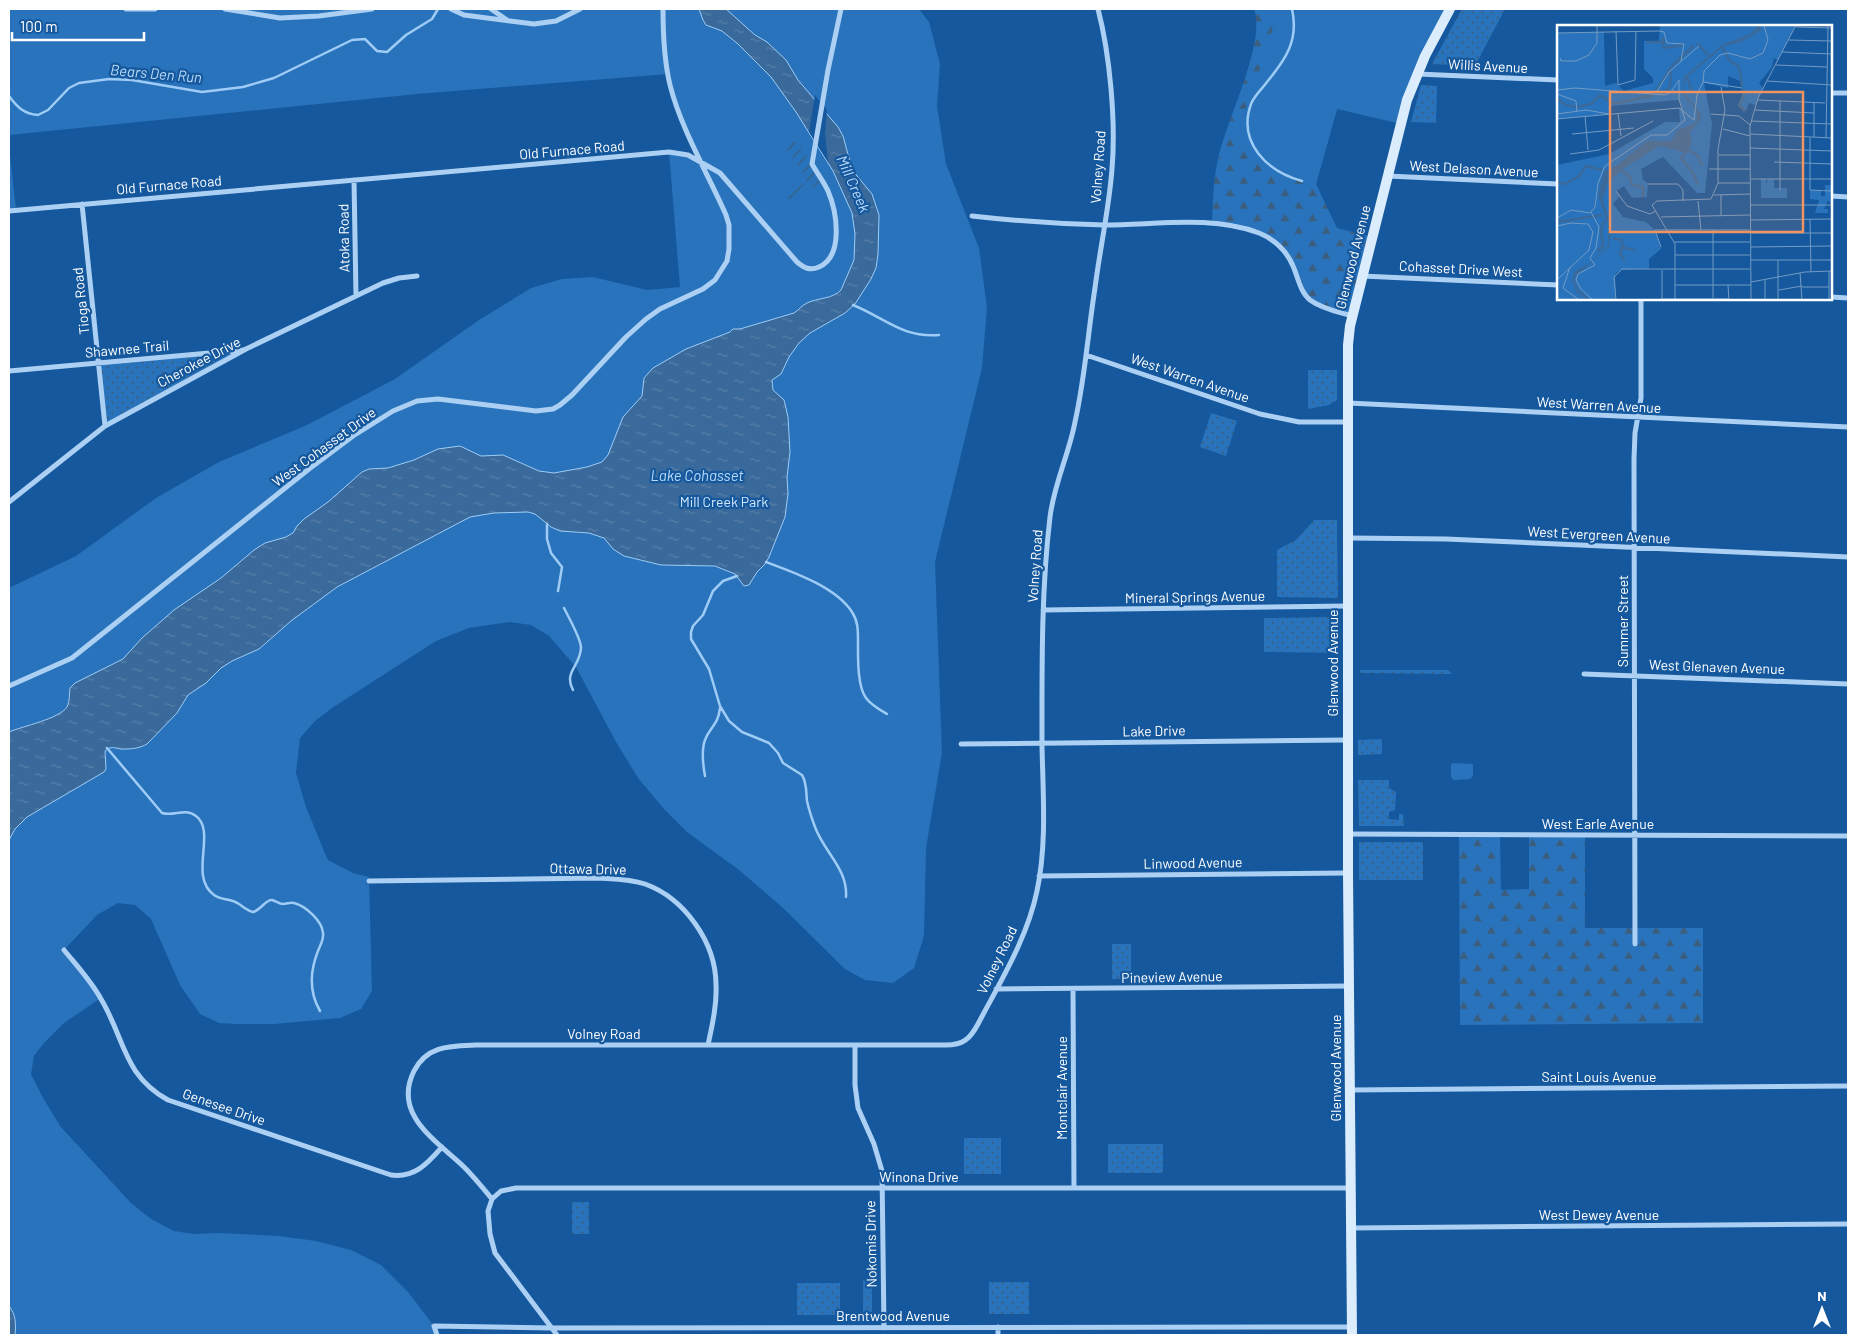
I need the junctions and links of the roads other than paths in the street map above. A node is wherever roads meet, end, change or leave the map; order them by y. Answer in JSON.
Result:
{"nodes":[{"id":1,"x":126,"y":9,"type":"edge"},
{"id":2,"x":155,"y":9,"type":"edge"},
{"id":3,"x":224,"y":9,"type":"edge"},
{"id":4,"x":372,"y":9,"type":"edge"},
{"id":5,"x":451,"y":9,"type":"edge"},
{"id":6,"x":491,"y":9,"type":"edge"},
{"id":7,"x":580,"y":9,"type":"edge"},
{"id":8,"x":662,"y":9,"type":"edge"},
{"id":9,"x":841,"y":9,"type":"edge"},
{"id":10,"x":1098,"y":9,"type":"edge"},
{"id":11,"x":1450,"y":9,"type":"edge"},
{"id":12,"x":507,"y":20,"type":"junction"},
{"id":13,"x":1418,"y":74,"type":"junction"},
{"id":14,"x":1557,"y":80,"type":"edge"},
{"id":15,"x":1832,"y":93,"type":"edge"},
{"id":16,"x":1848,"y":94,"type":"edge"},
{"id":17,"x":701,"y":162,"type":"junction"},
{"id":18,"x":1388,"y":176,"type":"junction"},
{"id":19,"x":354,"y":180,"type":"junction"},
{"id":20,"x":1557,"y":184,"type":"edge"},
{"id":21,"x":1832,"y":196,"type":"edge"},
{"id":22,"x":1848,"y":197,"type":"edge"},
{"id":23,"x":82,"y":204,"type":"junction"},
{"id":24,"x":9,"y":211,"type":"edge"},
{"id":25,"x":972,"y":216,"type":"dead end"},
{"id":26,"x":1105,"y":225,"type":"junction"},
{"id":27,"x":418,"y":276,"type":"dead end"},
{"id":28,"x":1362,"y":276,"type":"junction"},
{"id":29,"x":1557,"y":285,"type":"edge"},
{"id":30,"x":356,"y":296,"type":"junction"},
{"id":31,"x":1832,"y":297,"type":"edge"},
{"id":32,"x":1848,"y":298,"type":"edge"},
{"id":33,"x":1641,"y":300,"type":"edge"},
{"id":34,"x":1352,"y":316,"type":"junction"},
{"id":35,"x":246,"y":349,"type":"junction"},
{"id":36,"x":1086,"y":355,"type":"junction"},
{"id":37,"x":99,"y":362,"type":"junction"},
{"id":38,"x":9,"y":371,"type":"edge"},
{"id":39,"x":1348,"y":403,"type":"junction"},
{"id":40,"x":1637,"y":418,"type":"junction"},
{"id":41,"x":1348,"y":422,"type":"junction"},
{"id":42,"x":105,"y":426,"type":"junction"},
{"id":43,"x":1848,"y":428,"type":"edge"},
{"id":44,"x":9,"y":502,"type":"edge"},
{"id":45,"x":1348,"y":538,"type":"junction"},
{"id":46,"x":1634,"y":548,"type":"junction"},
{"id":47,"x":1848,"y":557,"type":"edge"},
{"id":48,"x":1347,"y":606,"type":"junction"},
{"id":49,"x":1043,"y":610,"type":"junction"},
{"id":50,"x":1584,"y":674,"type":"dead end"},
{"id":51,"x":1635,"y":675,"type":"junction"},
{"id":52,"x":1848,"y":684,"type":"edge"},
{"id":53,"x":9,"y":686,"type":"edge"},
{"id":54,"x":1347,"y":740,"type":"junction"},
{"id":55,"x":1042,"y":743,"type":"junction"},
{"id":56,"x":960,"y":744,"type":"dead end"},
{"id":57,"x":1348,"y":834,"type":"junction"},
{"id":58,"x":1635,"y":835,"type":"junction"},
{"id":59,"x":1848,"y":836,"type":"edge"},
{"id":60,"x":1348,"y":873,"type":"junction"},
{"id":61,"x":1039,"y":876,"type":"junction"},
{"id":62,"x":369,"y":881,"type":"dead end"},
{"id":63,"x":1635,"y":944,"type":"dead end"},
{"id":64,"x":64,"y":950,"type":"dead end"},
{"id":65,"x":1349,"y":986,"type":"junction"},
{"id":66,"x":996,"y":989,"type":"junction"},
{"id":67,"x":1073,"y":989,"type":"junction"},
{"id":68,"x":708,"y":1045,"type":"junction"},
{"id":69,"x":855,"y":1046,"type":"junction"},
{"id":70,"x":1848,"y":1086,"type":"edge"},
{"id":71,"x":1350,"y":1090,"type":"junction"},
{"id":72,"x":442,"y":1147,"type":"junction"},
{"id":73,"x":882,"y":1188,"type":"junction"},
{"id":74,"x":1074,"y":1188,"type":"junction"},
{"id":75,"x":1350,"y":1188,"type":"junction"},
{"id":76,"x":492,"y":1199,"type":"junction"},
{"id":77,"x":1848,"y":1224,"type":"edge"},
{"id":78,"x":1351,"y":1228,"type":"junction"},
{"id":79,"x":998,"y":1327,"type":"junction"},
{"id":80,"x":551,"y":1328,"type":"junction"},
{"id":81,"x":884,"y":1328,"type":"junction"},
{"id":82,"x":1352,"y":1331,"type":"edge"},
{"id":83,"x":437,"y":1335,"type":"edge"},
{"id":84,"x":557,"y":1335,"type":"edge"},
{"id":85,"x":998,"y":1335,"type":"edge"}],
"edges":[{"from":1,"to":2,"type":"street"},
{"from":3,"to":4,"type":"street"},
{"from":5,"to":12,"type":"street"},
{"from":6,"to":12,"type":"street"},
{"from":7,"to":12,"type":"street"},
{"from":8,"to":17,"type":"street","name":"West Cohasset Drive"},
{"from":9,"to":17,"type":"street","name":"Old Furnace Road"},
{"from":10,"to":26,"type":"street","name":"Volney Road"},
{"from":11,"to":13,"type":"main road","name":"Glenwood Avenue"},
{"from":13,"to":14,"type":"street","name":"Willis Avenue"},
{"from":13,"to":18,"type":"main road","name":"Glenwood Avenue"},
{"from":15,"to":16,"type":"street"},
{"from":17,"to":19,"type":"street","name":"Old Furnace Road"},
{"from":17,"to":53,"type":"street","name":"West Cohasset Drive"},
{"from":18,"to":20,"type":"street","name":"West Delason Avenue"},
{"from":18,"to":28,"type":"main road","name":"Glenwood Avenue"},
{"from":19,"to":23,"type":"street","name":"Old Furnace Road"},
{"from":19,"to":30,"type":"street","name":"Atoka Road"},
{"from":21,"to":22,"type":"street"},
{"from":23,"to":24,"type":"street","name":"Old Furnace Road"},
{"from":23,"to":37,"type":"street","name":"Tioga Road"},
{"from":25,"to":26,"type":"street"},
{"from":26,"to":34,"type":"street"},
{"from":26,"to":36,"type":"street","name":"Volney Road"},
{"from":27,"to":30,"type":"street","name":"Cherokee Drive"},
{"from":28,"to":29,"type":"street","name":"Cohasset Drive West"},
{"from":28,"to":34,"type":"main road","name":"Glenwood Avenue"},
{"from":30,"to":35,"type":"street","name":"Cherokee Drive"},
{"from":31,"to":32,"type":"street"},
{"from":33,"to":40,"type":"street","name":"Summer Street"},
{"from":34,"to":39,"type":"main road","name":"Glenwood Avenue"},
{"from":35,"to":37,"type":"street","name":"Shawnee Trail"},
{"from":35,"to":42,"type":"street","name":"Cherokee Drive"},
{"from":36,"to":41,"type":"street","name":"West Warren Avenue"},
{"from":36,"to":49,"type":"street","name":"Volney Road"},
{"from":37,"to":38,"type":"street","name":"Shawnee Trail"},
{"from":37,"to":42,"type":"street","name":"Tioga Road"},
{"from":39,"to":40,"type":"street","name":"West Warren Avenue"},
{"from":39,"to":41,"type":"main road","name":"Glenwood Avenue"},
{"from":40,"to":43,"type":"street","name":"West Warren Avenue"},
{"from":40,"to":46,"type":"street","name":"Summer Street"},
{"from":41,"to":45,"type":"main road","name":"Glenwood Avenue"},
{"from":42,"to":44,"type":"street","name":"Cherokee Drive"},
{"from":45,"to":46,"type":"street","name":"West Evergreen Avenue"},
{"from":45,"to":48,"type":"main road","name":"Glenwood Avenue"},
{"from":46,"to":47,"type":"street","name":"West Evergreen Avenue"},
{"from":46,"to":51,"type":"street","name":"Summer Street"},
{"from":48,"to":49,"type":"street","name":"Mineral Springs Avenue"},
{"from":48,"to":54,"type":"main road","name":"Glenwood Avenue"},
{"from":49,"to":55,"type":"street","name":"Volney Road"},
{"from":50,"to":51,"type":"street","name":"West Glenaven Avenue"},
{"from":51,"to":52,"type":"street","name":"West Glenaven Avenue"},
{"from":51,"to":58,"type":"street","name":"Summer Street"},
{"from":54,"to":55,"type":"street","name":"Lake Drive"},
{"from":54,"to":57,"type":"main road","name":"Glenwood Avenue"},
{"from":55,"to":56,"type":"street","name":"Lake Drive"},
{"from":55,"to":61,"type":"street","name":"Volney Road"},
{"from":57,"to":58,"type":"street","name":"West Earle Avenue"},
{"from":57,"to":60,"type":"main road","name":"Glenwood Avenue"},
{"from":58,"to":59,"type":"street","name":"West Earle Avenue"},
{"from":58,"to":63,"type":"street","name":"Summer Street"},
{"from":60,"to":61,"type":"street","name":"Linwood Avenue"},
{"from":60,"to":65,"type":"main road","name":"Glenwood Avenue"},
{"from":61,"to":66,"type":"street","name":"Volney Road"},
{"from":62,"to":68,"type":"street","name":"Ottawa Drive"},
{"from":64,"to":72,"type":"street","name":"Genesee Drive"},
{"from":65,"to":67,"type":"street","name":"Pineview Avenue"},
{"from":65,"to":71,"type":"main road","name":"Glenwood Avenue"},
{"from":66,"to":67,"type":"street","name":"Pineview Avenue"},
{"from":66,"to":69,"type":"street","name":"Volney Road"},
{"from":67,"to":74,"type":"street","name":"Montclair Avenue"},
{"from":68,"to":69,"type":"street","name":"Volney Road"},
{"from":68,"to":72,"type":"street","name":"Volney Road"},
{"from":69,"to":73,"type":"street","name":"Nokomis Drive"},
{"from":70,"to":71,"type":"street","name":"Saint Louis Avenue"},
{"from":71,"to":75,"type":"main road","name":"Glenwood Avenue"},
{"from":72,"to":76,"type":"street","name":"Volney Road"},
{"from":73,"to":74,"type":"street","name":"Winona Drive"},
{"from":73,"to":76,"type":"street","name":"Winona Drive"},
{"from":73,"to":81,"type":"street","name":"Nokomis Drive"},
{"from":74,"to":75,"type":"street","name":"Winona Drive"},
{"from":75,"to":78,"type":"main road","name":"Glenwood Avenue"},
{"from":76,"to":80,"type":"street"},
{"from":77,"to":78,"type":"street","name":"West Dewey Avenue"},
{"from":78,"to":82,"type":"main road","name":"Glenwood Avenue"},
{"from":79,"to":81,"type":"street","name":"Brentwood Avenue"},
{"from":79,"to":82,"type":"street","name":"Brentwood Avenue"},
{"from":79,"to":85,"type":"street"},
{"from":80,"to":81,"type":"street","name":"Brentwood Avenue"},
{"from":80,"to":83,"type":"street","name":"Brentwood Avenue"},
{"from":80,"to":84,"type":"street"}]}
